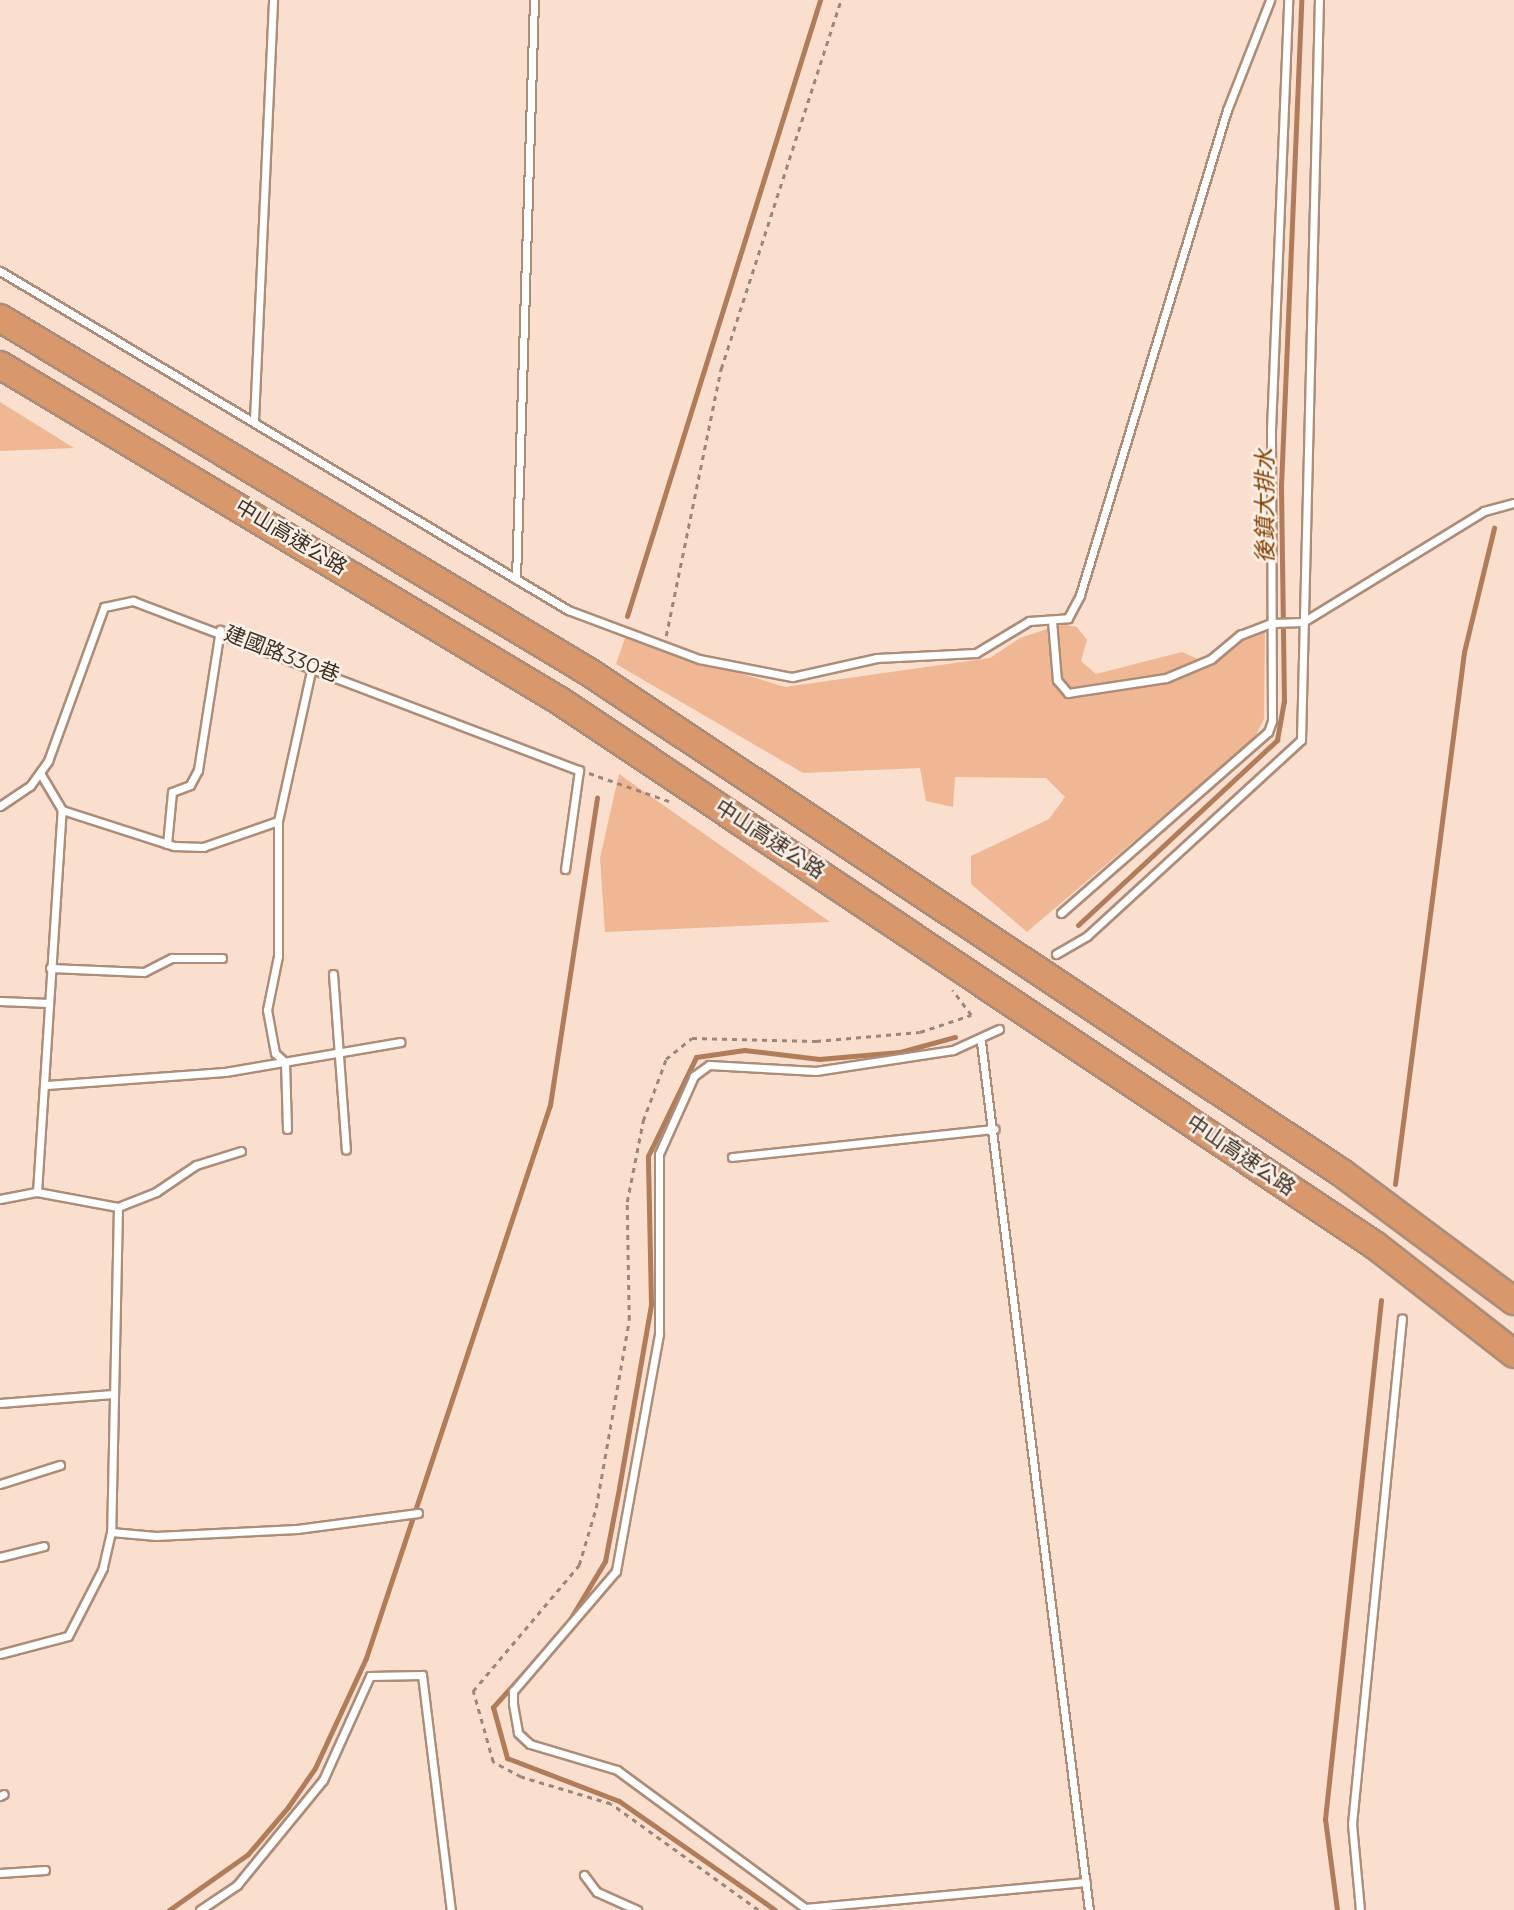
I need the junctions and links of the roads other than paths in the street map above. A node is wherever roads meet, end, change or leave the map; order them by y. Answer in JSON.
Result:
{"nodes":[{"id":1,"x":273,"y":0,"type":"edge"},
{"id":2,"x":534,"y":0,"type":"edge"},
{"id":3,"x":1270,"y":0,"type":"edge"},
{"id":4,"x":1288,"y":0,"type":"edge"},
{"id":5,"x":1319,"y":0,"type":"edge"},
{"id":6,"x":0,"y":271,"type":"edge"},
{"id":7,"x":0,"y":318,"type":"edge"},
{"id":8,"x":0,"y":365,"type":"edge"},
{"id":9,"x":254,"y":420,"type":"junction"},
{"id":10,"x":1514,"y":503,"type":"edge"},
{"id":11,"x":516,"y":579,"type":"junction"},
{"id":12,"x":1052,"y":621,"type":"junction"},
{"id":13,"x":1300,"y":622,"type":"junction"},
{"id":14,"x":1275,"y":623,"type":"junction"},
{"id":15,"x":220,"y":630,"type":"junction"},
{"id":16,"x":313,"y":666,"type":"junction"},
{"id":17,"x":40,"y":773,"type":"junction"},
{"id":18,"x":0,"y":807,"type":"edge"},
{"id":19,"x":62,"y":810,"type":"junction"},
{"id":20,"x":278,"y":821,"type":"junction"},
{"id":21,"x":167,"y":844,"type":"junction"},
{"id":22,"x":565,"y":869,"type":"dead end"},
{"id":23,"x":1061,"y":913,"type":"dead end"},
{"id":24,"x":1056,"y":954,"type":"dead end"},
{"id":25,"x":222,"y":958,"type":"dead end"},
{"id":26,"x":50,"y":968,"type":"junction"},
{"id":27,"x":333,"y":974,"type":"dead end"},
{"id":28,"x":0,"y":1001,"type":"edge"},
{"id":29,"x":49,"y":1003,"type":"junction"},
{"id":30,"x":999,"y":1030,"type":"dead end"},
{"id":31,"x":400,"y":1042,"type":"dead end"},
{"id":32,"x":981,"y":1042,"type":"junction"},
{"id":33,"x":339,"y":1053,"type":"junction"},
{"id":34,"x":285,"y":1062,"type":"junction"},
{"id":35,"x":47,"y":1086,"type":"junction"},
{"id":36,"x":287,"y":1129,"type":"dead end"},
{"id":37,"x":995,"y":1129,"type":"junction"},
{"id":38,"x":346,"y":1150,"type":"dead end"},
{"id":39,"x":241,"y":1151,"type":"dead end"},
{"id":40,"x":732,"y":1157,"type":"dead end"},
{"id":41,"x":37,"y":1192,"type":"junction"},
{"id":42,"x":0,"y":1199,"type":"edge"},
{"id":43,"x":118,"y":1206,"type":"junction"},
{"id":44,"x":1514,"y":1301,"type":"edge"},
{"id":45,"x":1402,"y":1318,"type":"dead end"},
{"id":46,"x":1514,"y":1354,"type":"edge"},
{"id":47,"x":113,"y":1394,"type":"junction"},
{"id":48,"x":0,"y":1403,"type":"edge"},
{"id":49,"x":60,"y":1465,"type":"dead end"},
{"id":50,"x":0,"y":1484,"type":"edge"},
{"id":51,"x":418,"y":1513,"type":"dead end"},
{"id":52,"x":111,"y":1532,"type":"junction"},
{"id":53,"x":44,"y":1546,"type":"dead end"},
{"id":54,"x":0,"y":1557,"type":"edge"},
{"id":55,"x":0,"y":1654,"type":"edge"},
{"id":56,"x":45,"y":1870,"type":"dead end"},
{"id":57,"x":0,"y":1873,"type":"edge"},
{"id":58,"x":583,"y":1875,"type":"dead end"},
{"id":59,"x":1086,"y":1882,"type":"junction"},
{"id":60,"x":200,"y":1910,"type":"edge"},
{"id":61,"x":451,"y":1910,"type":"edge"},
{"id":62,"x":637,"y":1910,"type":"edge"},
{"id":63,"x":1089,"y":1910,"type":"edge"},
{"id":64,"x":1360,"y":1910,"type":"edge"}],
"edges":[{"from":1,"to":9,"type":"lane"},
{"from":2,"to":11,"type":"lane"},
{"from":3,"to":12,"type":"lane"},
{"from":4,"to":14,"type":"lane"},
{"from":5,"to":13,"type":"lane"},
{"from":6,"to":9,"type":"lane"},
{"from":7,"to":44,"type":"highway","name":"中山高速公路"},
{"from":8,"to":46,"type":"highway","name":"中山高速公路"},
{"from":9,"to":11,"type":"lane"},
{"from":10,"to":13,"type":"lane"},
{"from":11,"to":12,"type":"lane"},
{"from":12,"to":14,"type":"lane"},
{"from":13,"to":14,"type":"lane"},
{"from":13,"to":24,"type":"lane"},
{"from":14,"to":23,"type":"lane"},
{"from":15,"to":16,"type":"lane","name":"建國路330巷"},
{"from":15,"to":17,"type":"lane","name":"建國路330巷"},
{"from":15,"to":21,"type":"lane"},
{"from":16,"to":20,"type":"lane"},
{"from":16,"to":22,"type":"lane","name":"建國路330巷"},
{"from":17,"to":18,"type":"lane","name":"建國路330巷"},
{"from":17,"to":19,"type":"lane"},
{"from":19,"to":21,"type":"lane"},
{"from":19,"to":26,"type":"lane"},
{"from":20,"to":21,"type":"lane"},
{"from":20,"to":34,"type":"lane"},
{"from":25,"to":26,"type":"lane"},
{"from":26,"to":29,"type":"lane"},
{"from":27,"to":33,"type":"lane"},
{"from":28,"to":29,"type":"lane"},
{"from":29,"to":35,"type":"lane"},
{"from":30,"to":32,"type":"lane"},
{"from":31,"to":33,"type":"lane"},
{"from":32,"to":37,"type":"lane"},
{"from":32,"to":59,"type":"lane"},
{"from":33,"to":34,"type":"lane"},
{"from":33,"to":38,"type":"lane"},
{"from":34,"to":35,"type":"lane"},
{"from":34,"to":36,"type":"lane"},
{"from":35,"to":41,"type":"lane"},
{"from":37,"to":40,"type":"lane"},
{"from":37,"to":59,"type":"lane"},
{"from":39,"to":43,"type":"lane"},
{"from":41,"to":42,"type":"lane"},
{"from":41,"to":43,"type":"lane"},
{"from":43,"to":47,"type":"lane"},
{"from":45,"to":64,"type":"lane"},
{"from":47,"to":48,"type":"lane"},
{"from":47,"to":52,"type":"lane"},
{"from":49,"to":50,"type":"lane"},
{"from":51,"to":52,"type":"lane"},
{"from":52,"to":55,"type":"lane"},
{"from":53,"to":54,"type":"lane"},
{"from":56,"to":57,"type":"lane"},
{"from":58,"to":62,"type":"lane"},
{"from":59,"to":63,"type":"lane"},
{"from":60,"to":61,"type":"lane"}]}
